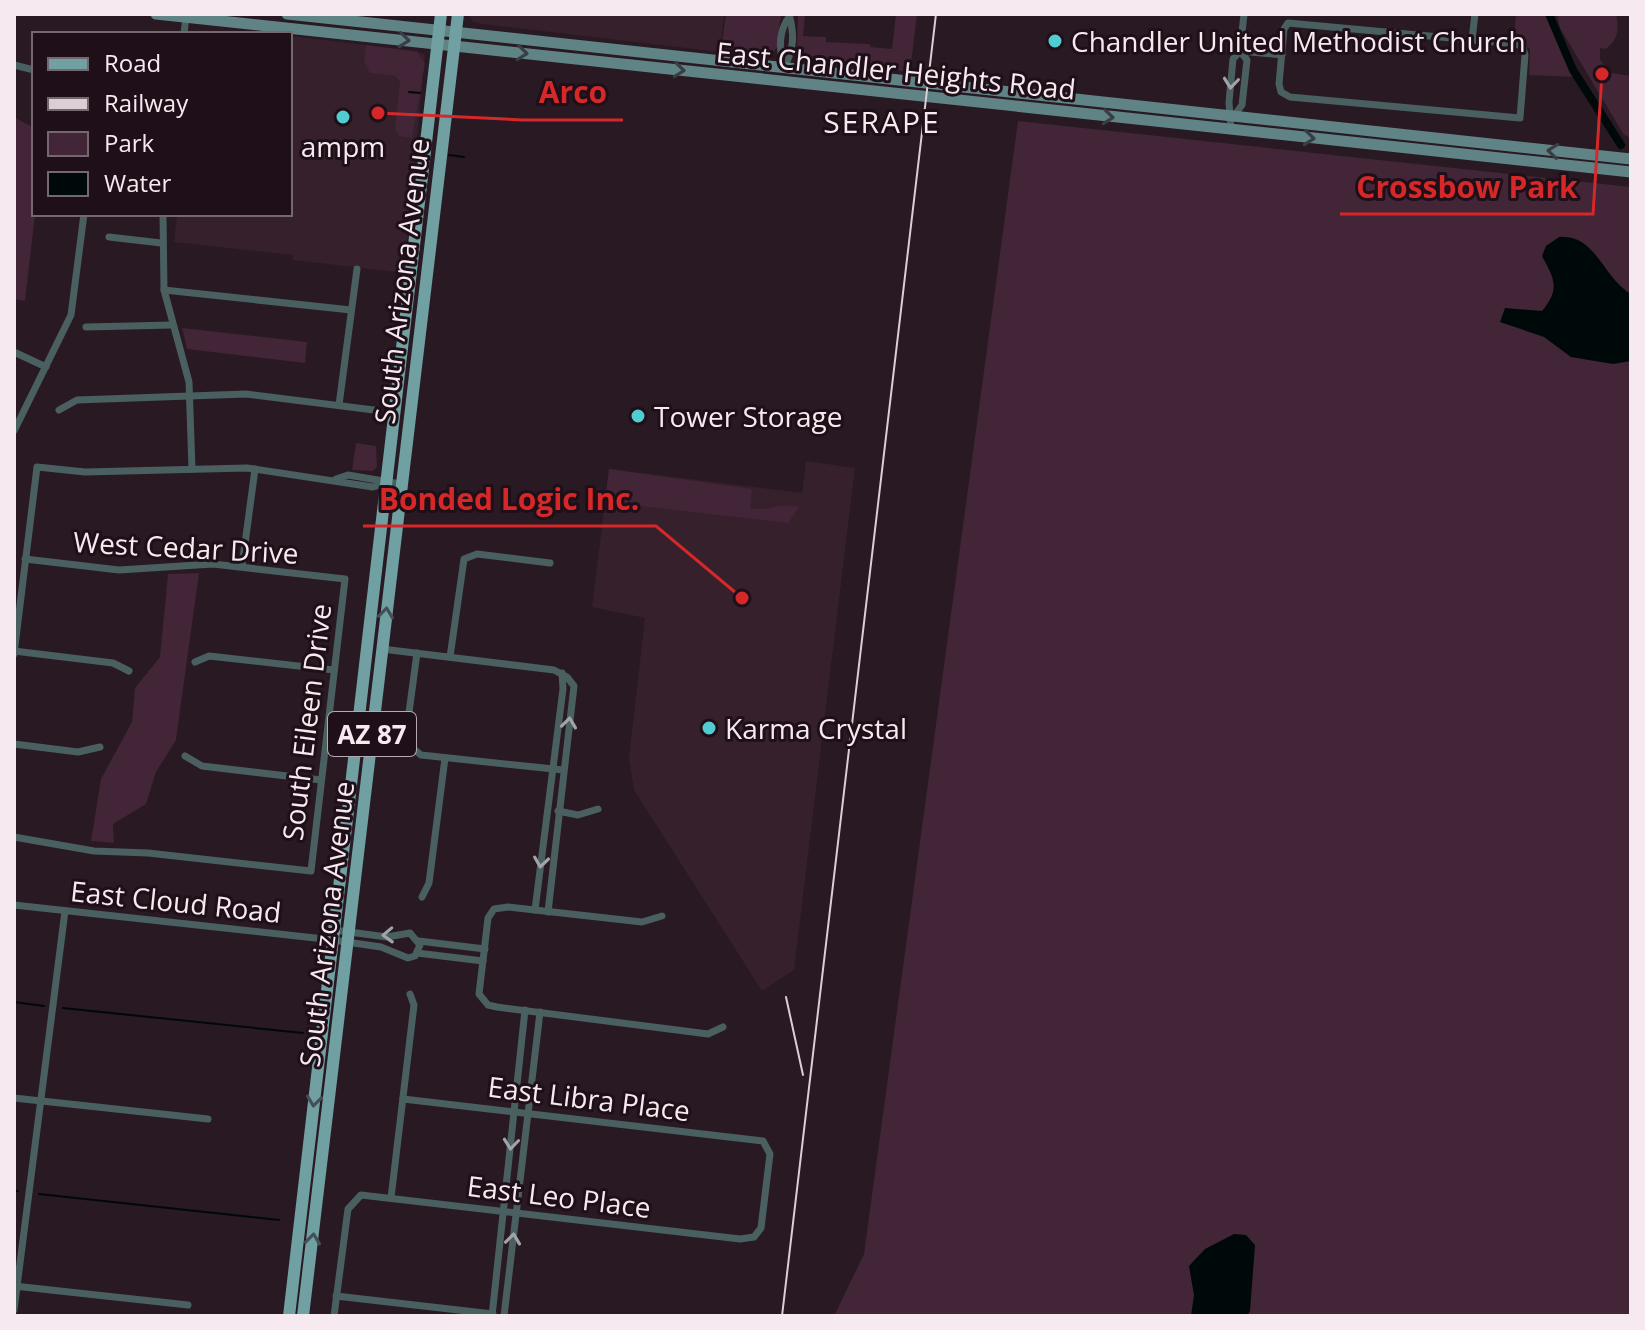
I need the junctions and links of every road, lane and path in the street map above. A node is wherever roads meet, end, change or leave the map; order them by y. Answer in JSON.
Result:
{"nodes":[{"id":1,"x":156,"y":14,"type":"edge"},
{"id":2,"x":287,"y":14,"type":"edge"},
{"id":3,"x":441,"y":14,"type":"edge"},
{"id":4,"x":458,"y":14,"type":"edge"},
{"id":5,"x":1244,"y":14,"type":"edge"},
{"id":6,"x":1329,"y":14,"type":"edge"},
{"id":7,"x":1475,"y":14,"type":"edge"},
{"id":8,"x":186,"y":16,"type":"edge"},
{"id":9,"x":789,"y":16,"type":"edge"},
{"id":10,"x":228,"y":18,"type":"edge"},
{"id":11,"x":1328,"y":24,"type":"junction"},
{"id":12,"x":438,"y":37,"type":"junction"},
{"id":13,"x":454,"y":38,"type":"junction"},
{"id":14,"x":1472,"y":40,"type":"junction"},
{"id":15,"x":1240,"y":51,"type":"junction"},
{"id":16,"x":1282,"y":55,"type":"junction"},
{"id":17,"x":784,"y":67,"type":"junction"},
{"id":18,"x":963,"y":87,"type":"junction"},
{"id":19,"x":962,"y":101,"type":"junction"},
{"id":20,"x":1233,"y":117,"type":"junction"},
{"id":21,"x":1231,"y":130,"type":"junction"},
{"id":22,"x":1626,"y":158,"type":"edge"},
{"id":23,"x":1630,"y":172,"type":"edge"},
{"id":24,"x":84,"y":216,"type":"edge"},
{"id":25,"x":163,"y":216,"type":"edge"},
{"id":26,"x":109,"y":237,"type":"dead end"},
{"id":27,"x":161,"y":243,"type":"junction"},
{"id":28,"x":421,"y":253,"type":"junction"},
{"id":29,"x":357,"y":269,"type":"dead end"},
{"id":30,"x":164,"y":290,"type":"junction"},
{"id":31,"x":351,"y":310,"type":"junction"},
{"id":32,"x":172,"y":325,"type":"junction"},
{"id":33,"x":86,"y":327,"type":"dead end"},
{"id":34,"x":14,"y":352,"type":"edge"},
{"id":35,"x":46,"y":367,"type":"junction"},
{"id":36,"x":191,"y":396,"type":"junction"},
{"id":37,"x":339,"y":405,"type":"junction"},
{"id":38,"x":59,"y":410,"type":"dead end"},
{"id":39,"x":374,"y":410,"type":"dead end"},
{"id":40,"x":14,"y":431,"type":"edge"},
{"id":41,"x":192,"y":469,"type":"junction"},
{"id":42,"x":255,"y":469,"type":"junction"},
{"id":43,"x":387,"y":483,"type":"junction"},
{"id":44,"x":401,"y":484,"type":"junction"},
{"id":45,"x":25,"y":559,"type":"junction"},
{"id":46,"x":550,"y":563,"type":"dead end"},
{"id":47,"x":242,"y":566,"type":"junction"},
{"id":48,"x":345,"y":579,"type":"joint"},
{"id":49,"x":382,"y":649,"type":"junction"},
{"id":50,"x":14,"y":653,"type":"edge"},
{"id":51,"x":417,"y":653,"type":"junction"},
{"id":52,"x":450,"y":657,"type":"junction"},
{"id":53,"x":195,"y":662,"type":"dead end"},
{"id":54,"x":334,"y":670,"type":"junction"},
{"id":55,"x":129,"y":671,"type":"dead end"},
{"id":56,"x":562,"y":673,"type":"junction"},
{"id":57,"x":14,"y":744,"type":"edge"},
{"id":58,"x":100,"y":747,"type":"dead end"},
{"id":59,"x":185,"y":756,"type":"dead end"},
{"id":60,"x":445,"y":758,"type":"junction"},
{"id":61,"x":553,"y":769,"type":"junction"},
{"id":62,"x":563,"y":770,"type":"junction"},
{"id":63,"x":321,"y":780,"type":"junction"},
{"id":64,"x":598,"y":809,"type":"dead end"},
{"id":65,"x":548,"y":811,"type":"junction"},
{"id":66,"x":560,"y":811,"type":"junction"},
{"id":67,"x":14,"y":837,"type":"edge"},
{"id":68,"x":422,"y":897,"type":"dead end"},
{"id":69,"x":14,"y":905,"type":"edge"},
{"id":70,"x":535,"y":910,"type":"junction"},
{"id":71,"x":65,"y":911,"type":"junction"},
{"id":72,"x":548,"y":912,"type":"junction"},
{"id":73,"x":662,"y":916,"type":"dead end"},
{"id":74,"x":334,"y":935,"type":"junction"},
{"id":75,"x":348,"y":937,"type":"junction"},
{"id":76,"x":419,"y":941,"type":"junction"},
{"id":77,"x":485,"y":949,"type":"junction"},
{"id":78,"x":417,"y":953,"type":"junction"},
{"id":79,"x":483,"y":961,"type":"junction"},
{"id":80,"x":410,"y":994,"type":"dead end"},
{"id":81,"x":525,"y":1010,"type":"junction"},
{"id":82,"x":540,"y":1012,"type":"junction"},
{"id":83,"x":723,"y":1027,"type":"dead end"},
{"id":84,"x":14,"y":1098,"type":"edge"},
{"id":85,"x":403,"y":1099,"type":"junction"},
{"id":86,"x":41,"y":1101,"type":"junction"},
{"id":87,"x":514,"y":1112,"type":"junction"},
{"id":88,"x":528,"y":1114,"type":"junction"},
{"id":89,"x":208,"y":1119,"type":"dead end"},
{"id":90,"x":391,"y":1198,"type":"junction"},
{"id":91,"x":503,"y":1211,"type":"junction"},
{"id":92,"x":516,"y":1213,"type":"junction"},
{"id":93,"x":757,"y":1235,"type":"joint"},
{"id":94,"x":16,"y":1287,"type":"edge"},
{"id":95,"x":336,"y":1296,"type":"junction"},
{"id":96,"x":188,"y":1305,"type":"dead end"},
{"id":97,"x":14,"y":1310,"type":"edge"},
{"id":98,"x":492,"y":1315,"type":"edge"},
{"id":99,"x":289,"y":1316,"type":"edge"},
{"id":100,"x":303,"y":1316,"type":"edge"},
{"id":101,"x":334,"y":1316,"type":"edge"},
{"id":102,"x":505,"y":1316,"type":"edge"}],
"edges":[{"from":1,"to":8,"type":"main road","name":"East Chandler Heights Road"},
{"from":2,"to":12,"type":"main road","name":"East Chandler Heights Road"},
{"from":3,"to":12,"type":"main road","name":"South Arizona Avenue","number":"AZ 87"},
{"from":4,"to":13,"type":"main road","name":"South Arizona Avenue","number":"AZ 87"},
{"from":5,"to":15,"type":"street"},
{"from":6,"to":11,"type":"street"},
{"from":7,"to":14,"type":"street"},
{"from":8,"to":10,"type":"main road","name":"East Chandler Heights Road"},
{"from":9,"to":17,"type":"street"},
{"from":10,"to":12,"type":"main road","name":"East Chandler Heights Road","one_way":true},
{"from":11,"to":14,"type":"street"},
{"from":11,"to":16,"type":"street"},
{"from":12,"to":13,"type":"main road","name":"East Chandler Heights Road"},
{"from":12,"to":28,"type":"main road","name":"South Arizona Avenue","number":"AZ 87"},
{"from":13,"to":17,"type":"main road","name":"East Chandler Heights Road"},
{"from":13,"to":19,"type":"main road","name":"East Chandler Heights Road","one_way":true},
{"from":13,"to":28,"type":"main road","name":"South Arizona Avenue","number":"AZ 87"},
{"from":14,"to":16,"type":"street"},
{"from":15,"to":16,"type":"street"},
{"from":15,"to":20,"type":"street","one_way":true},
{"from":15,"to":20,"type":"street"},
{"from":17,"to":18,"type":"main road","name":"East Chandler Heights Road"},
{"from":18,"to":19,"type":"main road"},
{"from":18,"to":20,"type":"main road","name":"East Chandler Heights Road"},
{"from":19,"to":21,"type":"main road","name":"East Chandler Heights Road","one_way":true},
{"from":20,"to":21,"type":"street"},
{"from":22,"to":20,"type":"main road","name":"East Chandler Heights Road","one_way":true},
{"from":21,"to":23,"type":"main road","name":"East Chandler Heights Road","one_way":true},
{"from":22,"to":23,"type":"main road"},
{"from":24,"to":35,"type":"street"},
{"from":25,"to":27,"type":"street"},
{"from":26,"to":27,"type":"street"},
{"from":27,"to":30,"type":"street"},
{"from":28,"to":43,"type":"main road","name":"South Arizona Avenue","number":"AZ 87"},
{"from":28,"to":44,"type":"main road","name":"South Arizona Avenue","number":"AZ 87"},
{"from":29,"to":31,"type":"street"},
{"from":30,"to":31,"type":"street"},
{"from":30,"to":32,"type":"street"},
{"from":31,"to":37,"type":"street"},
{"from":32,"to":33,"type":"street"},
{"from":32,"to":36,"type":"street"},
{"from":34,"to":35,"type":"street"},
{"from":35,"to":40,"type":"street"},
{"from":36,"to":37,"type":"street"},
{"from":36,"to":38,"type":"street"},
{"from":36,"to":41,"type":"street"},
{"from":37,"to":39,"type":"street"},
{"from":41,"to":42,"type":"street"},
{"from":41,"to":45,"type":"street"},
{"from":42,"to":43,"type":"street"},
{"from":42,"to":47,"type":"street"},
{"from":43,"to":44,"type":"street"},
{"from":43,"to":74,"type":"main road","name":"South Arizona Avenue","number":"AZ 87"},
{"from":49,"to":44,"type":"main road","name":"South Arizona Avenue","number":"AZ 87","one_way":true},
{"from":45,"to":47,"type":"street","name":"West Cedar Drive"},
{"from":45,"to":50,"type":"street"},
{"from":46,"to":52,"type":"street"},
{"from":47,"to":48,"type":"street","name":"West Cedar Drive"},
{"from":48,"to":54,"type":"street","name":"South Eileen Drive"},
{"from":49,"to":51,"type":"street"},
{"from":49,"to":75,"type":"main road","name":"South Arizona Avenue","number":"AZ 87"},
{"from":50,"to":55,"type":"street"},
{"from":51,"to":52,"type":"street"},
{"from":51,"to":60,"type":"street"},
{"from":52,"to":56,"type":"street"},
{"from":53,"to":54,"type":"street"},
{"from":54,"to":63,"type":"street","name":"South Eileen Drive"},
{"from":56,"to":61,"type":"street"},
{"from":62,"to":56,"type":"street","one_way":true},
{"from":57,"to":58,"type":"street"},
{"from":59,"to":63,"type":"street"},
{"from":60,"to":61,"type":"street"},
{"from":60,"to":68,"type":"street"},
{"from":61,"to":62,"type":"street"},
{"from":61,"to":65,"type":"street"},
{"from":62,"to":66,"type":"street"},
{"from":63,"to":67,"type":"street","name":"South Eileen Drive"},
{"from":64,"to":66,"type":"street"},
{"from":65,"to":66,"type":"street"},
{"from":65,"to":70,"type":"street","one_way":true},
{"from":66,"to":72,"type":"street"},
{"from":69,"to":71,"type":"street","name":"East Cloud Road"},
{"from":70,"to":72,"type":"street"},
{"from":70,"to":77,"type":"street"},
{"from":71,"to":74,"type":"street","name":"East Cloud Road"},
{"from":71,"to":86,"type":"street"},
{"from":72,"to":73,"type":"street"},
{"from":74,"to":75,"type":"street","name":"East Cloud Road"},
{"from":74,"to":99,"type":"main road","name":"South Arizona Avenue","number":"AZ 87","one_way":true},
{"from":76,"to":75,"type":"street","one_way":true},
{"from":75,"to":78,"type":"street"},
{"from":100,"to":75,"type":"main road","name":"South Arizona Avenue","number":"AZ 87","one_way":true},
{"from":76,"to":77,"type":"street"},
{"from":76,"to":78,"type":"street"},
{"from":77,"to":79,"type":"street"},
{"from":78,"to":79,"type":"street"},
{"from":79,"to":81,"type":"street"},
{"from":80,"to":85,"type":"street"},
{"from":81,"to":82,"type":"street"},
{"from":81,"to":87,"type":"street"},
{"from":82,"to":83,"type":"street"},
{"from":82,"to":88,"type":"street"},
{"from":84,"to":86,"type":"street"},
{"from":85,"to":87,"type":"street","name":"East Libra Place"},
{"from":85,"to":90,"type":"street"},
{"from":86,"to":89,"type":"street"},
{"from":86,"to":94,"type":"street"},
{"from":87,"to":88,"type":"street","name":"East Libra Place"},
{"from":87,"to":91,"type":"street","one_way":true},
{"from":88,"to":92,"type":"street"},
{"from":88,"to":93,"type":"street","name":"East Libra Place"},
{"from":90,"to":91,"type":"street","name":"East Leo Place"},
{"from":90,"to":95,"type":"street","name":"East Leo Place"},
{"from":91,"to":92,"type":"street","name":"East Leo Place"},
{"from":91,"to":98,"type":"street"},
{"from":92,"to":93,"type":"street","name":"East Leo Place"},
{"from":102,"to":92,"type":"street","one_way":true},
{"from":94,"to":96,"type":"street"},
{"from":94,"to":97,"type":"street"},
{"from":95,"to":98,"type":"street"},
{"from":95,"to":101,"type":"street"},
{"from":98,"to":102,"type":"street"}]}
